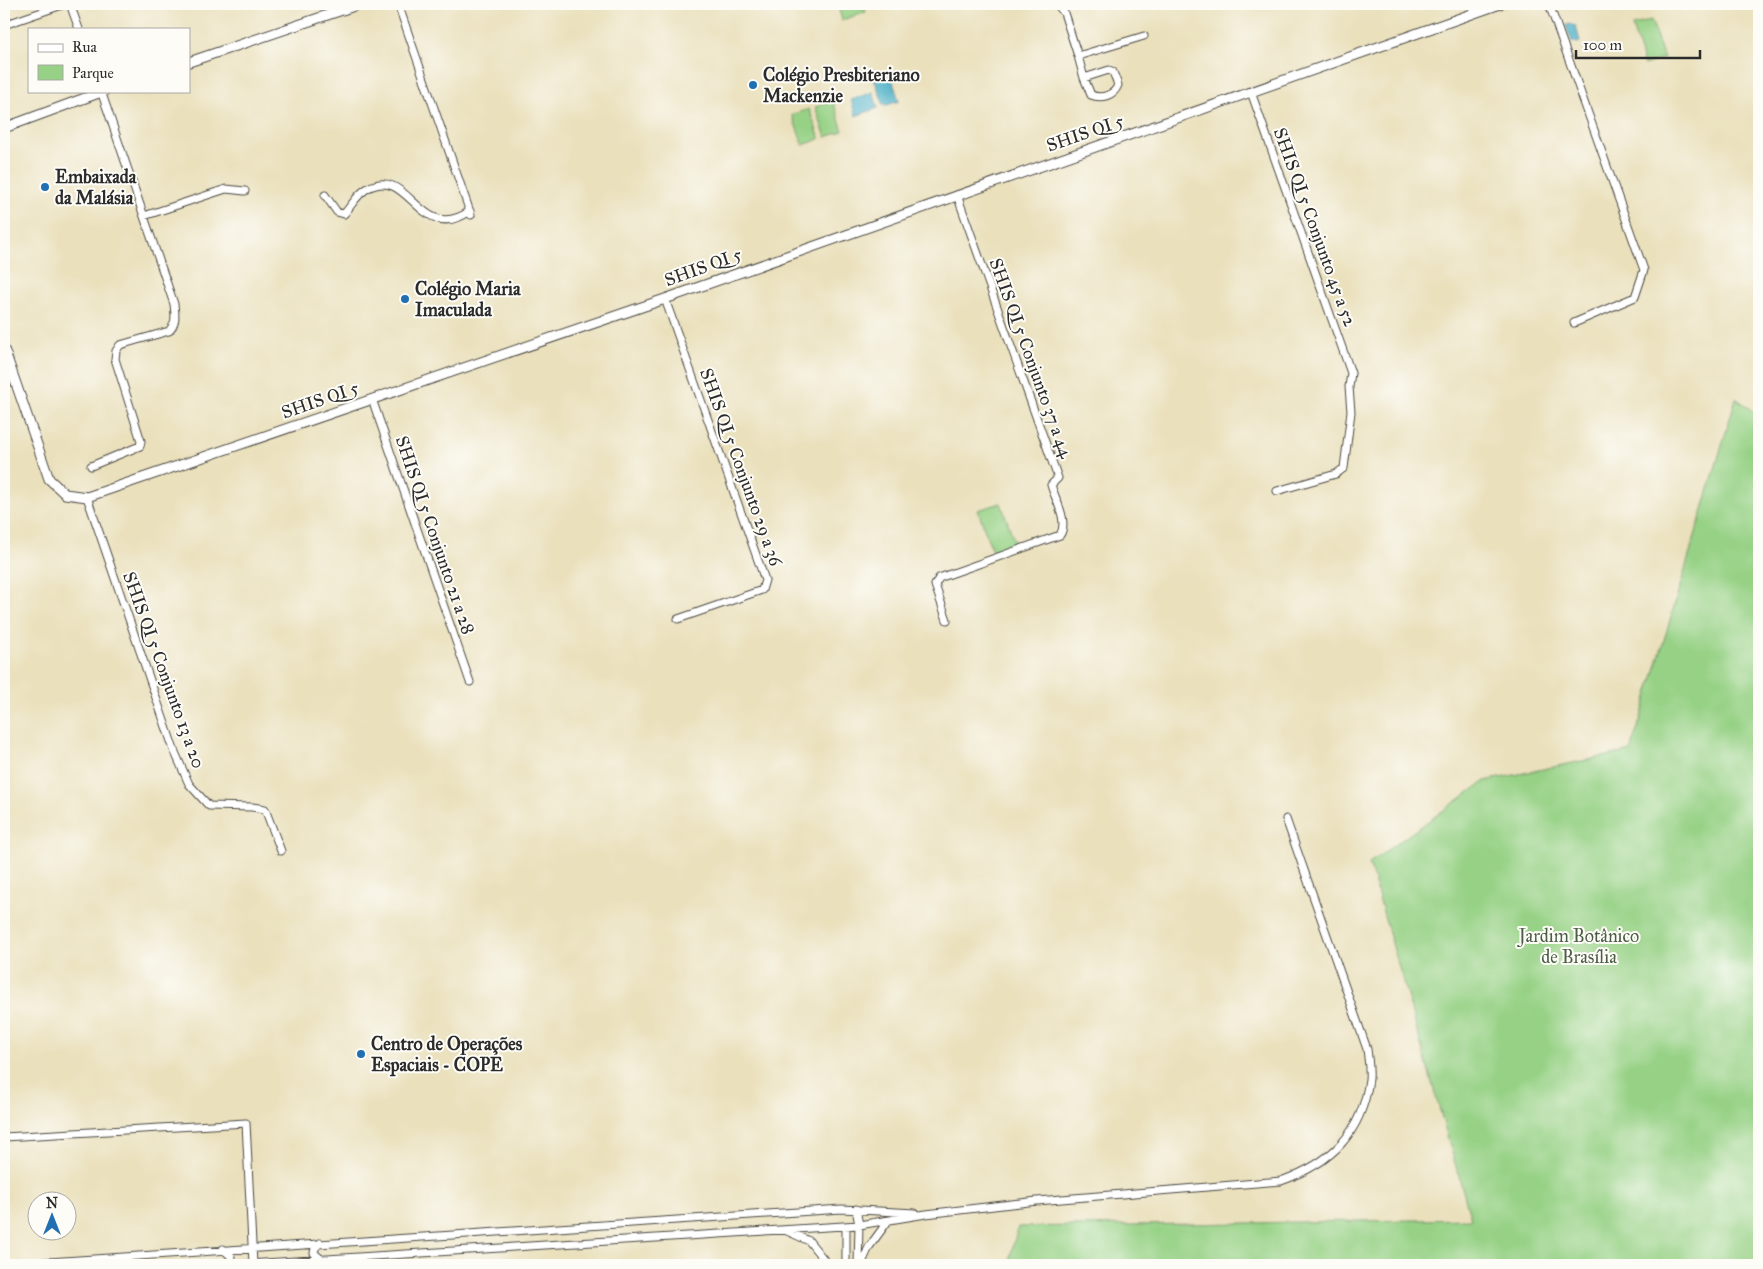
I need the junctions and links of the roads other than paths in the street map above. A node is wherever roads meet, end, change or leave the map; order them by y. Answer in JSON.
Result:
{"nodes":[{"id":1,"x":65,"y":4,"type":"edge"},
{"id":2,"x":70,"y":4,"type":"edge"},
{"id":3,"x":360,"y":4,"type":"edge"},
{"id":4,"x":398,"y":4,"type":"edge"},
{"id":5,"x":1500,"y":4,"type":"edge"},
{"id":6,"x":1549,"y":4,"type":"edge"},
{"id":7,"x":1058,"y":5,"type":"edge"},
{"id":8,"x":4,"y":25,"type":"edge"},
{"id":9,"x":79,"y":28,"type":"edge"},
{"id":10,"x":1144,"y":36,"type":"dead end"},
{"id":11,"x":1078,"y":56,"type":"junction"},
{"id":12,"x":190,"y":62,"type":"edge"},
{"id":13,"x":1084,"y":78,"type":"junction"},
{"id":14,"x":102,"y":92,"type":"edge"},
{"id":15,"x":1251,"y":92,"type":"junction"},
{"id":16,"x":4,"y":128,"type":"edge"},
{"id":17,"x":244,"y":191,"type":"dead end"},
{"id":18,"x":324,"y":195,"type":"dead end"},
{"id":19,"x":957,"y":195,"type":"junction"},
{"id":20,"x":144,"y":216,"type":"junction"},
{"id":21,"x":665,"y":298,"type":"junction"},
{"id":22,"x":1574,"y":322,"type":"dead end"},
{"id":23,"x":4,"y":349,"type":"edge"},
{"id":24,"x":372,"y":399,"type":"junction"},
{"id":25,"x":91,"y":466,"type":"dead end"},
{"id":26,"x":1277,"y":491,"type":"dead end"},
{"id":27,"x":87,"y":497,"type":"junction"},
{"id":28,"x":678,"y":619,"type":"dead end"},
{"id":29,"x":947,"y":620,"type":"dead end"},
{"id":30,"x":470,"y":682,"type":"dead end"},
{"id":31,"x":1286,"y":820,"type":"dead end"},
{"id":32,"x":281,"y":851,"type":"dead end"},
{"id":33,"x":4,"y":1137,"type":"edge"},
{"id":34,"x":856,"y":1209,"type":"junction"},
{"id":35,"x":926,"y":1214,"type":"junction"},
{"id":36,"x":888,"y":1221,"type":"junction"},
{"id":37,"x":859,"y":1225,"type":"junction"},
{"id":38,"x":846,"y":1226,"type":"junction"},
{"id":39,"x":784,"y":1230,"type":"junction"},
{"id":40,"x":321,"y":1243,"type":"junction"},
{"id":41,"x":252,"y":1247,"type":"junction"},
{"id":42,"x":222,"y":1249,"type":"junction"},
{"id":43,"x":322,"y":1260,"type":"junction"},
{"id":44,"x":253,"y":1264,"type":"junction"},
{"id":45,"x":4,"y":1265,"type":"edge"},
{"id":46,"x":226,"y":1265,"type":"edge"},
{"id":47,"x":233,"y":1265,"type":"edge"},
{"id":48,"x":828,"y":1265,"type":"edge"},
{"id":49,"x":846,"y":1265,"type":"edge"},
{"id":50,"x":859,"y":1265,"type":"edge"}],
"edges":[{"from":1,"to":8,"type":"street"},
{"from":2,"to":9,"type":"street"},
{"from":3,"to":12,"type":"street"},
{"from":4,"to":18,"type":"street"},
{"from":5,"to":15,"type":"street","name":"SHIS QI 5"},
{"from":6,"to":22,"type":"street"},
{"from":7,"to":11,"type":"street"},
{"from":10,"to":11,"type":"street"},
{"from":11,"to":13,"type":"street"},
{"from":13,"to":13,"type":"street"},
{"from":14,"to":16,"type":"street"},
{"from":14,"to":20,"type":"street"},
{"from":15,"to":19,"type":"street","name":"SHIS QI 5"},
{"from":15,"to":26,"type":"street","name":"SHIS QI 5 Conjunto 45 a 52"},
{"from":17,"to":20,"type":"street"},
{"from":19,"to":21,"type":"street","name":"SHIS QI 5"},
{"from":19,"to":29,"type":"street","name":"SHIS QI 5 Conjunto 37 a 44"},
{"from":20,"to":25,"type":"street"},
{"from":21,"to":24,"type":"street","name":"SHIS QI 5"},
{"from":21,"to":28,"type":"street","name":"SHIS QI 5 Conjunto 29 a 36"},
{"from":23,"to":27,"type":"street"},
{"from":24,"to":27,"type":"street","name":"SHIS QI 5"},
{"from":24,"to":30,"type":"street","name":"SHIS QI 5 Conjunto 21 a 28"},
{"from":27,"to":32,"type":"street","name":"SHIS QI 5 Conjunto 13 a 20"},
{"from":31,"to":35,"type":"street"},
{"from":33,"to":41,"type":"street"},
{"from":34,"to":35,"type":"street"},
{"from":34,"to":37,"type":"street"},
{"from":34,"to":40,"type":"street"},
{"from":35,"to":36,"type":"street"},
{"from":36,"to":37,"type":"street"},
{"from":36,"to":50,"type":"street"},
{"from":37,"to":38,"type":"street"},
{"from":37,"to":50,"type":"street"},
{"from":38,"to":39,"type":"street"},
{"from":38,"to":49,"type":"street"},
{"from":39,"to":43,"type":"street"},
{"from":39,"to":48,"type":"street"},
{"from":40,"to":41,"type":"street"},
{"from":40,"to":43,"type":"street"},
{"from":41,"to":42,"type":"street"},
{"from":41,"to":44,"type":"street"},
{"from":42,"to":45,"type":"street"},
{"from":42,"to":46,"type":"street"},
{"from":43,"to":44,"type":"street"},
{"from":44,"to":47,"type":"street"}]}
